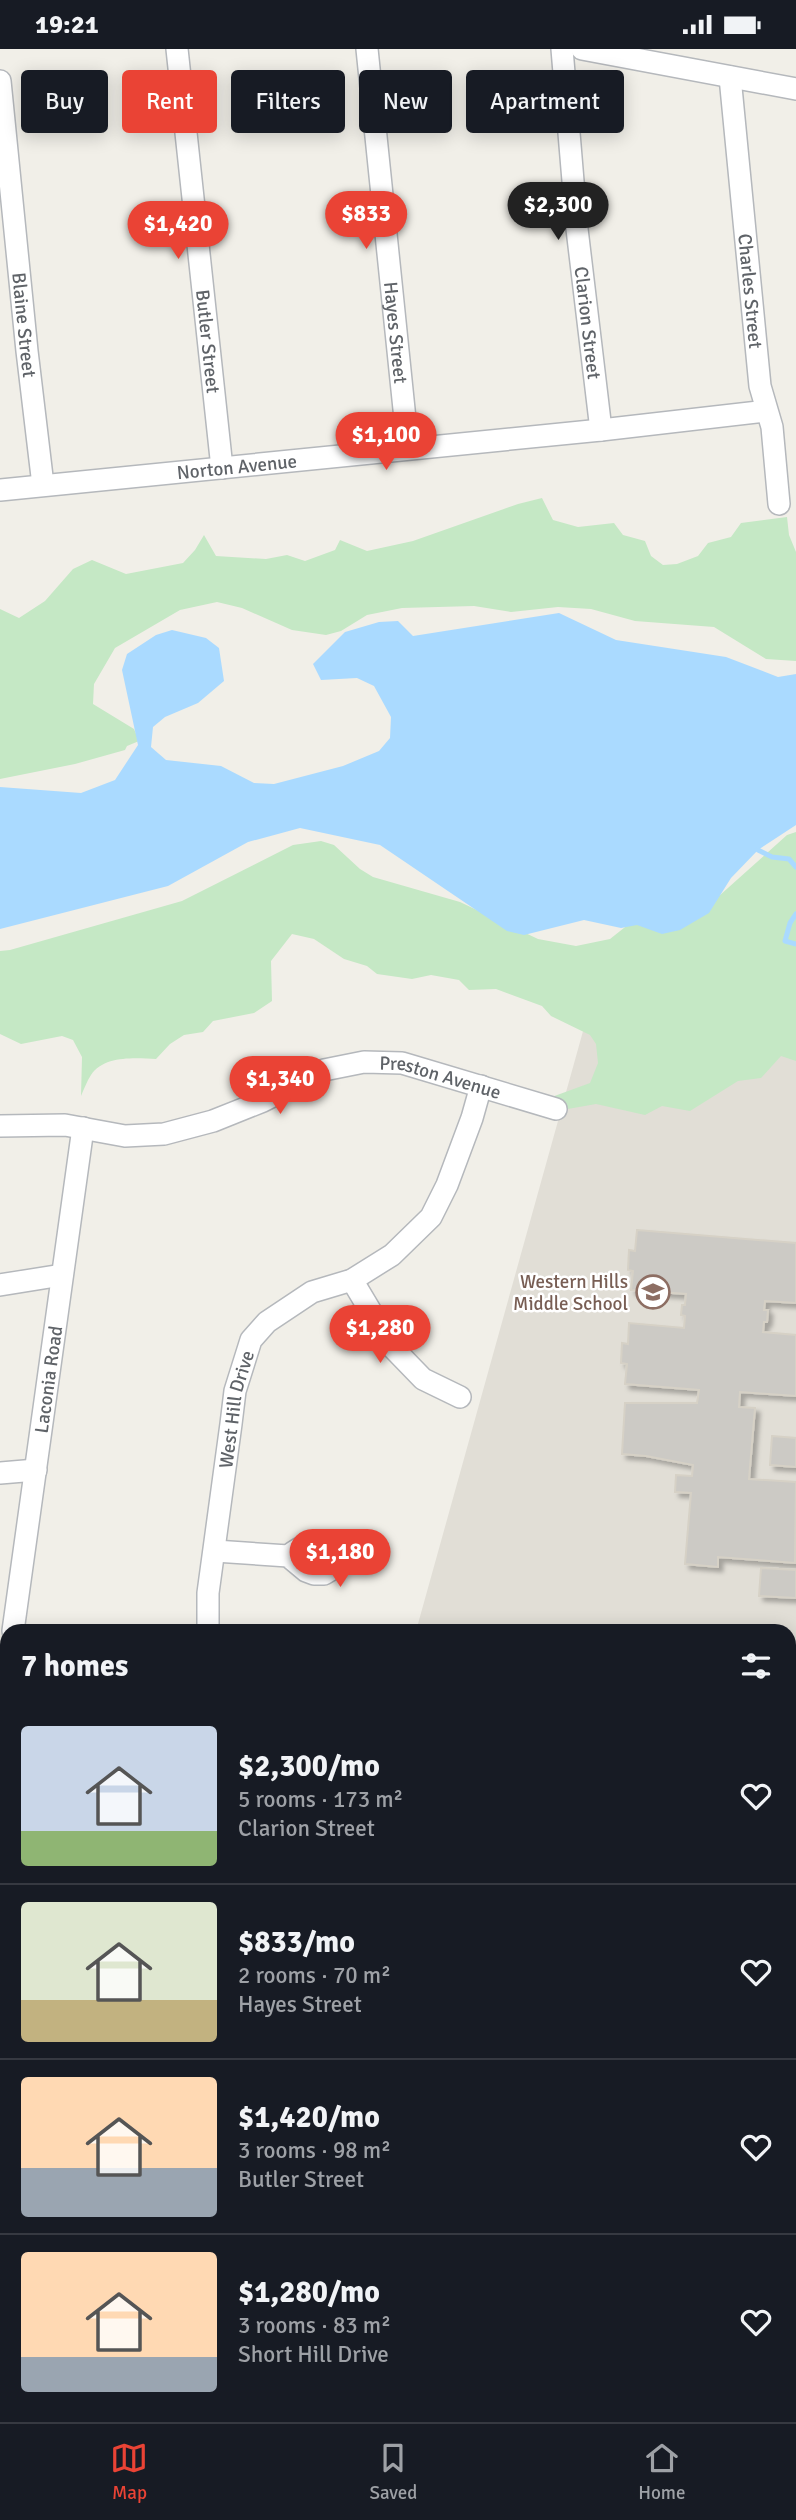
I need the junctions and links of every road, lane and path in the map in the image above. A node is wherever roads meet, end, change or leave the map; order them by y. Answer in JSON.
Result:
{"nodes":[{"id":1,"x":177,"y":49,"type":"edge"},
{"id":2,"x":367,"y":49,"type":"edge"},
{"id":3,"x":562,"y":49,"type":"edge"},
{"id":4,"x":582,"y":49,"type":"edge"},
{"id":5,"x":730,"y":77,"type":"junction"},
{"id":6,"x":0,"y":81,"type":"edge"},
{"id":7,"x":796,"y":89,"type":"edge"},
{"id":8,"x":766,"y":411,"type":"junction"},
{"id":9,"x":601,"y":430,"type":"junction"},
{"id":10,"x":408,"y":448,"type":"junction"},
{"id":11,"x":222,"y":468,"type":"junction"},
{"id":12,"x":43,"y":485,"type":"junction"},
{"id":13,"x":0,"y":490,"type":"edge"},
{"id":14,"x":779,"y":504,"type":"dead end"},
{"id":15,"x":481,"y":1086,"type":"junction"},
{"id":16,"x":556,"y":1109,"type":"dead end"},
{"id":17,"x":0,"y":1126,"type":"edge"},
{"id":18,"x":83,"y":1128,"type":"junction"},
{"id":19,"x":62,"y":1275,"type":"junction"},
{"id":20,"x":352,"y":1280,"type":"junction"},
{"id":21,"x":0,"y":1285,"type":"edge"},
{"id":22,"x":460,"y":1397,"type":"dead end"},
{"id":23,"x":36,"y":1470,"type":"junction"},
{"id":24,"x":0,"y":1473,"type":"edge"},
{"id":25,"x":215,"y":1551,"type":"junction"},
{"id":26,"x":288,"y":1556,"type":"dead end"},
{"id":27,"x":14,"y":1624,"type":"edge"},
{"id":28,"x":208,"y":1624,"type":"edge"}],
"edges":[{"from":1,"to":11,"type":"street","name":"Butler Street"},
{"from":2,"to":10,"type":"street","name":"Hayes Street"},
{"from":3,"to":9,"type":"street","name":"Clarion Street"},
{"from":4,"to":5,"type":"street"},
{"from":5,"to":7,"type":"street"},
{"from":5,"to":8,"type":"street","name":"Charles Street"},
{"from":6,"to":12,"type":"street","name":"Blaine Street"},
{"from":8,"to":9,"type":"street","name":"Norton Avenue"},
{"from":8,"to":14,"type":"street","name":"Charles Street"},
{"from":9,"to":10,"type":"street","name":"Norton Avenue"},
{"from":10,"to":11,"type":"street","name":"Norton Avenue"},
{"from":11,"to":12,"type":"street","name":"Norton Avenue"},
{"from":12,"to":13,"type":"street","name":"Norton Avenue"},
{"from":15,"to":16,"type":"street","name":"Preston Avenue"},
{"from":15,"to":18,"type":"street","name":"Preston Avenue"},
{"from":15,"to":20,"type":"street","name":"West Hill Drive"},
{"from":17,"to":18,"type":"street","name":"Preston Avenue"},
{"from":18,"to":19,"type":"street","name":"Laconia Road"},
{"from":19,"to":21,"type":"street"},
{"from":19,"to":23,"type":"street","name":"Laconia Road"},
{"from":20,"to":22,"type":"street"},
{"from":20,"to":25,"type":"street","name":"West Hill Drive"},
{"from":23,"to":24,"type":"street"},
{"from":23,"to":27,"type":"street","name":"Laconia Road"},
{"from":25,"to":26,"type":"street"},
{"from":25,"to":28,"type":"street","name":"West Hill Drive"}]}
